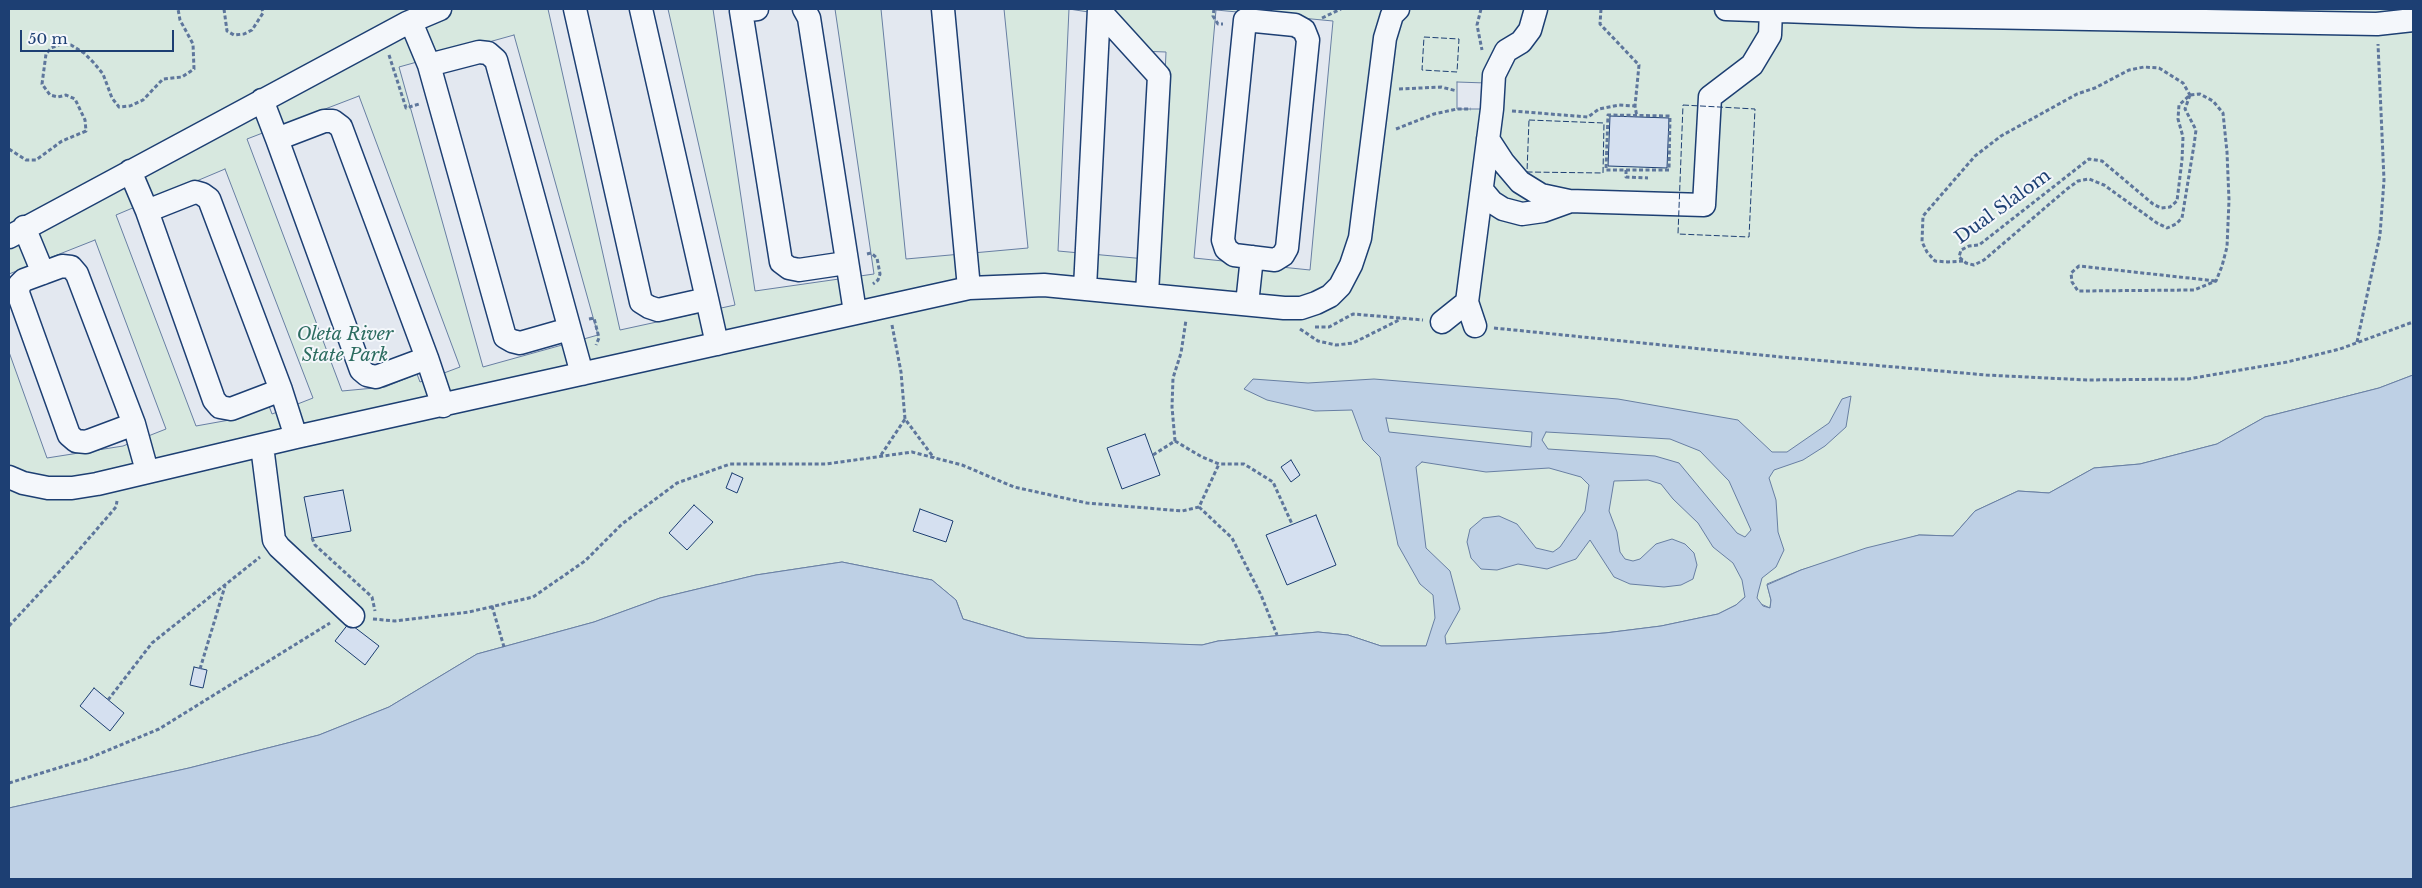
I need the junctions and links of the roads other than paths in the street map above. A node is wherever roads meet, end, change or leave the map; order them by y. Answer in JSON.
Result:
{"nodes":[{"id":1,"x":440,"y":9,"type":"edge"},
{"id":2,"x":578,"y":9,"type":"edge"},
{"id":3,"x":641,"y":9,"type":"edge"},
{"id":4,"x":746,"y":9,"type":"edge"},
{"id":5,"x":804,"y":9,"type":"edge"},
{"id":6,"x":943,"y":9,"type":"edge"},
{"id":7,"x":1383,"y":9,"type":"edge"},
{"id":8,"x":1398,"y":9,"type":"edge"},
{"id":9,"x":1536,"y":9,"type":"edge"},
{"id":10,"x":1726,"y":9,"type":"edge"},
{"id":11,"x":1099,"y":10,"type":"edge"},
{"id":12,"x":1771,"y":10,"type":"junction"},
{"id":13,"x":1245,"y":14,"type":"edge"},
{"id":14,"x":2413,"y":20,"type":"edge"},
{"id":15,"x":411,"y":22,"type":"junction"},
{"id":16,"x":1385,"y":37,"type":"junction"},
{"id":17,"x":429,"y":65,"type":"junction"},
{"id":18,"x":262,"y":100,"type":"junction"},
{"id":19,"x":277,"y":139,"type":"junction"},
{"id":20,"x":1488,"y":139,"type":"junction"},
{"id":21,"x":130,"y":171,"type":"junction"},
{"id":22,"x":1482,"y":190,"type":"junction"},
{"id":23,"x":1569,"y":201,"type":"junction"},
{"id":24,"x":147,"y":210,"type":"junction"},
{"id":25,"x":16,"y":232,"type":"edge"},
{"id":26,"x":1252,"y":257,"type":"junction"},
{"id":27,"x":846,"y":263,"type":"junction"},
{"id":28,"x":43,"y":273,"type":"junction"},
{"id":29,"x":969,"y":288,"type":"junction"},
{"id":30,"x":1086,"y":288,"type":"junction"},
{"id":31,"x":1147,"y":294,"type":"junction"},
{"id":32,"x":707,"y":300,"type":"junction"},
{"id":33,"x":1466,"y":302,"type":"junction"},
{"id":34,"x":1248,"y":304,"type":"junction"},
{"id":35,"x":856,"y":312,"type":"junction"},
{"id":36,"x":1442,"y":322,"type":"road end"},
{"id":37,"x":1475,"y":326,"type":"road end"},
{"id":38,"x":569,"y":329,"type":"junction"},
{"id":39,"x":717,"y":344,"type":"junction"},
{"id":40,"x":427,"y":358,"type":"junction"},
{"id":41,"x":582,"y":374,"type":"junction"},
{"id":42,"x":281,"y":390,"type":"junction"},
{"id":43,"x":443,"y":406,"type":"junction"},
{"id":44,"x":134,"y":424,"type":"junction"},
{"id":45,"x":296,"y":437,"type":"junction"},
{"id":46,"x":262,"y":446,"type":"junction"},
{"id":47,"x":147,"y":471,"type":"junction"},
{"id":48,"x":9,"y":477,"type":"edge"},
{"id":49,"x":353,"y":616,"type":"road end"}],
"edges":[{"from":1,"to":15,"type":"street"},
{"from":2,"to":32,"type":"street"},
{"from":3,"to":32,"type":"street"},
{"from":4,"to":27,"type":"street"},
{"from":5,"to":27,"type":"street"},
{"from":6,"to":29,"type":"street"},
{"from":7,"to":16,"type":"street"},
{"from":8,"to":16,"type":"street"},
{"from":9,"to":20,"type":"street"},
{"from":10,"to":12,"type":"street"},
{"from":11,"to":30,"type":"street"},
{"from":11,"to":31,"type":"street"},
{"from":12,"to":14,"type":"street"},
{"from":12,"to":23,"type":"street"},
{"from":13,"to":26,"type":"street"},
{"from":13,"to":26,"type":"street"},
{"from":15,"to":17,"type":"street"},
{"from":15,"to":18,"type":"street"},
{"from":16,"to":34,"type":"street"},
{"from":17,"to":38,"type":"street"},
{"from":17,"to":38,"type":"street"},
{"from":18,"to":19,"type":"street"},
{"from":18,"to":21,"type":"street"},
{"from":19,"to":40,"type":"street"},
{"from":19,"to":40,"type":"street"},
{"from":20,"to":22,"type":"street"},
{"from":20,"to":23,"type":"street"},
{"from":21,"to":24,"type":"street"},
{"from":21,"to":25,"type":"street"},
{"from":22,"to":23,"type":"street"},
{"from":22,"to":33,"type":"street"},
{"from":24,"to":42,"type":"street"},
{"from":24,"to":42,"type":"street"},
{"from":25,"to":28,"type":"street"},
{"from":26,"to":34,"type":"street"},
{"from":27,"to":35,"type":"street"},
{"from":28,"to":44,"type":"street"},
{"from":28,"to":44,"type":"street"},
{"from":29,"to":30,"type":"street"},
{"from":29,"to":35,"type":"street"},
{"from":30,"to":31,"type":"street"},
{"from":31,"to":34,"type":"street"},
{"from":32,"to":39,"type":"street"},
{"from":33,"to":36,"type":"street"},
{"from":33,"to":37,"type":"street"},
{"from":35,"to":39,"type":"street"},
{"from":38,"to":41,"type":"street"},
{"from":39,"to":41,"type":"street"},
{"from":40,"to":43,"type":"street"},
{"from":41,"to":43,"type":"street"},
{"from":42,"to":45,"type":"street"},
{"from":43,"to":45,"type":"street"},
{"from":44,"to":47,"type":"street"},
{"from":45,"to":46,"type":"street"},
{"from":46,"to":47,"type":"street"},
{"from":46,"to":49,"type":"street"},
{"from":47,"to":48,"type":"street"}]}
